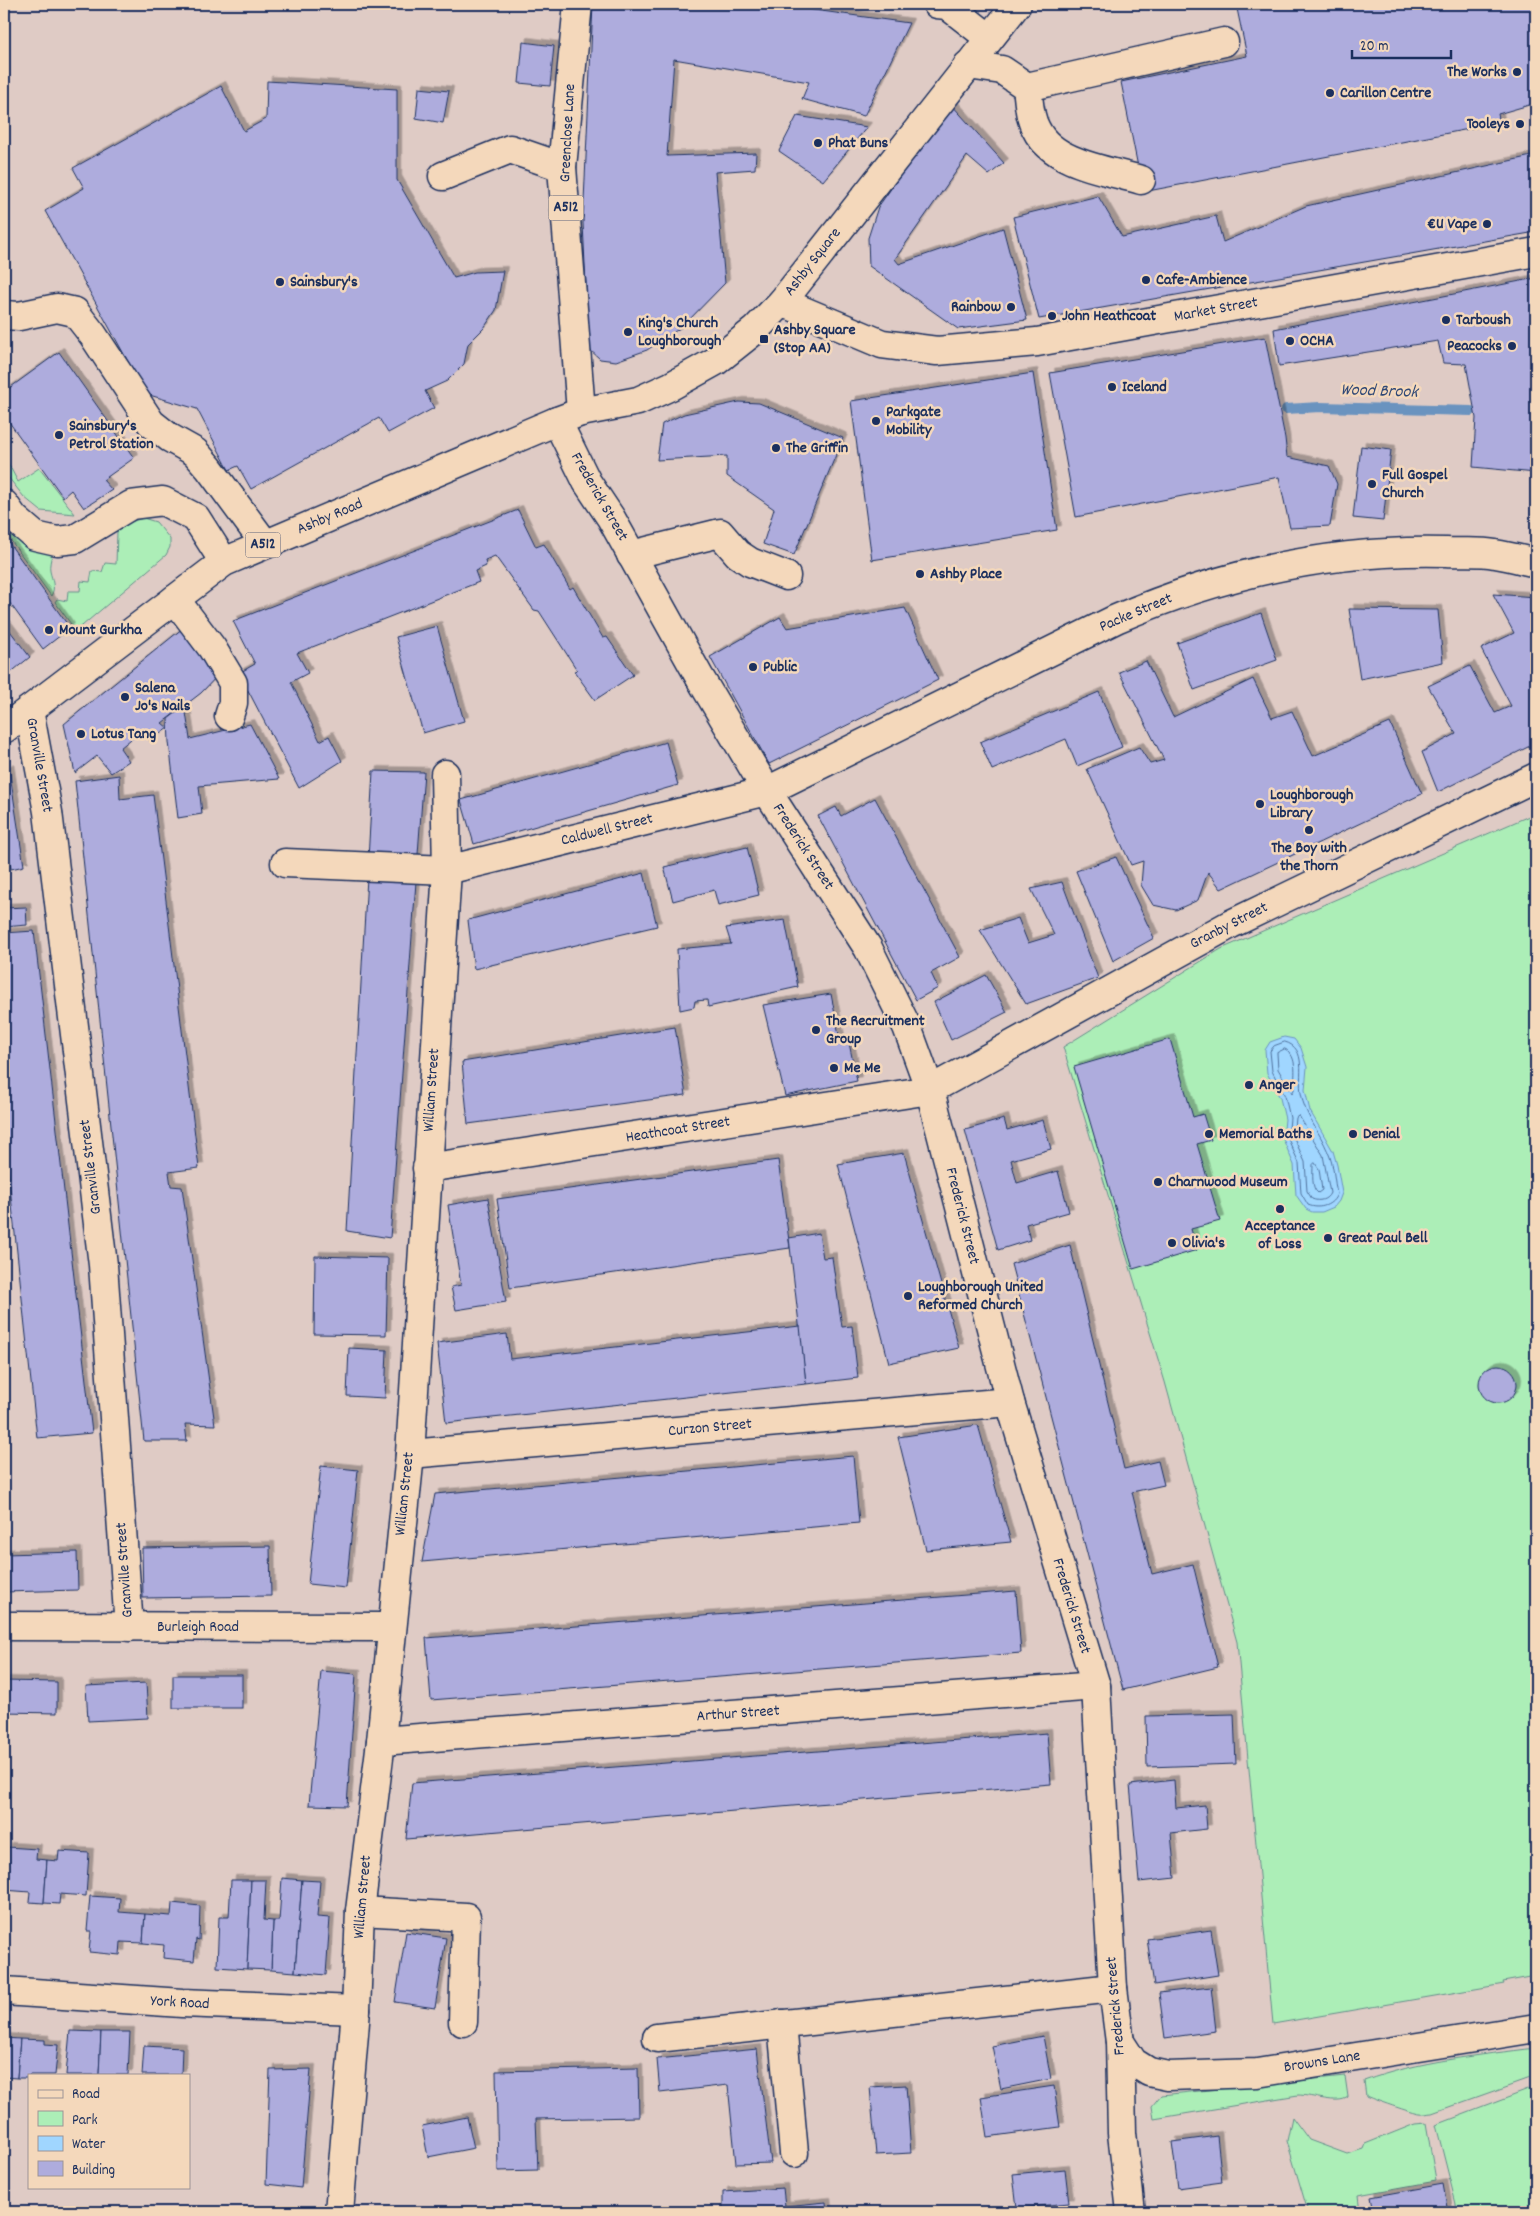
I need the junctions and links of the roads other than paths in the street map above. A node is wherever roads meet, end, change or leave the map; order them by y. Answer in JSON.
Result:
{"nodes":[{"id":1,"x":578,"y":4,"type":"edge"},
{"id":2,"x":943,"y":4,"type":"edge"},
{"id":3,"x":1017,"y":4,"type":"edge"},
{"id":4,"x":988,"y":38,"type":"junction"},
{"id":5,"x":1224,"y":42,"type":"dead end"},
{"id":6,"x":968,"y":65,"type":"junction"},
{"id":7,"x":1027,"y":88,"type":"junction"},
{"id":8,"x":562,"y":167,"type":"junction"},
{"id":9,"x":443,"y":176,"type":"dead end"},
{"id":10,"x":1141,"y":180,"type":"dead end"},
{"id":11,"x":1536,"y":252,"type":"edge"},
{"id":12,"x":782,"y":302,"type":"junction"},
{"id":13,"x":4,"y":315,"type":"edge"},
{"id":14,"x":569,"y":417,"type":"junction"},
{"id":15,"x":4,"y":504,"type":"edge"},
{"id":16,"x":265,"y":544,"type":"junction"},
{"id":17,"x":631,"y":555,"type":"junction"},
{"id":18,"x":224,"y":562,"type":"junction"},
{"id":19,"x":1536,"y":563,"type":"edge"},
{"id":20,"x":786,"y":576,"type":"dead end"},
{"id":21,"x":175,"y":599,"type":"junction"},
{"id":22,"x":29,"y":710,"type":"junction"},
{"id":23,"x":229,"y":716,"type":"dead end"},
{"id":24,"x":4,"y":729,"type":"edge"},
{"id":25,"x":445,"y":774,"type":"dead end"},
{"id":26,"x":1536,"y":777,"type":"edge"},
{"id":27,"x":767,"y":791,"type":"junction"},
{"id":28,"x":285,"y":863,"type":"dead end"},
{"id":29,"x":447,"y":870,"type":"junction"},
{"id":30,"x":930,"y":1090,"type":"junction"},
{"id":31,"x":427,"y":1168,"type":"junction"},
{"id":32,"x":1010,"y":1402,"type":"junction"},
{"id":33,"x":410,"y":1454,"type":"junction"},
{"id":34,"x":4,"y":1626,"type":"edge"},
{"id":35,"x":129,"y":1627,"type":"junction"},
{"id":36,"x":392,"y":1627,"type":"junction"},
{"id":37,"x":1096,"y":1686,"type":"junction"},
{"id":38,"x":381,"y":1741,"type":"junction"},
{"id":39,"x":360,"y":1911,"type":"junction"},
{"id":40,"x":1113,"y":1988,"type":"junction"},
{"id":41,"x":4,"y":1991,"type":"edge"},
{"id":42,"x":356,"y":2010,"type":"junction"},
{"id":43,"x":463,"y":2022,"type":"dead end"},
{"id":44,"x":782,"y":2024,"type":"junction"},
{"id":45,"x":1536,"y":2028,"type":"edge"},
{"id":46,"x":657,"y":2038,"type":"dead end"},
{"id":47,"x":1120,"y":2042,"type":"junction"},
{"id":48,"x":794,"y":2152,"type":"dead end"},
{"id":49,"x":339,"y":2212,"type":"edge"},
{"id":50,"x":1131,"y":2212,"type":"edge"}],
"edges":[{"from":1,"to":8,"type":"street","name":"Greenclose Lane","number":"A512"},
{"from":2,"to":4,"type":"street"},
{"from":3,"to":4,"type":"street","number":"A512"},
{"from":4,"to":6,"type":"street","name":"Ashby Square","number":"A512"},
{"from":5,"to":7,"type":"street"},
{"from":6,"to":7,"type":"street"},
{"from":6,"to":12,"type":"street","name":"Ashby Square","number":"A512"},
{"from":7,"to":10,"type":"street"},
{"from":8,"to":9,"type":"street"},
{"from":8,"to":14,"type":"street","name":"Greenclose Lane","number":"A512"},
{"from":11,"to":12,"type":"street","name":"Market Street"},
{"from":12,"to":14,"type":"street","name":"Ashby Square","number":"A512"},
{"from":13,"to":16,"type":"street"},
{"from":14,"to":16,"type":"street","name":"Ashby Road","number":"A512"},
{"from":14,"to":17,"type":"street","name":"Frederick Street"},
{"from":15,"to":18,"type":"street"},
{"from":16,"to":18,"type":"street","name":"Ashby Road","number":"A512"},
{"from":17,"to":20,"type":"street"},
{"from":17,"to":27,"type":"street","name":"Frederick Street"},
{"from":18,"to":21,"type":"street","name":"Ashby Road","number":"A512"},
{"from":19,"to":27,"type":"street","name":"Packe Street"},
{"from":21,"to":22,"type":"street","name":"Ashby Road","number":"A512"},
{"from":21,"to":23,"type":"street"},
{"from":22,"to":24,"type":"street","name":"Ashby Road","number":"A512"},
{"from":22,"to":35,"type":"street","name":"Granville Street"},
{"from":25,"to":29,"type":"street","name":"William Street"},
{"from":26,"to":30,"type":"street","name":"Granby Street"},
{"from":27,"to":29,"type":"street","name":"Caldwell Street"},
{"from":27,"to":30,"type":"street","name":"Frederick Street"},
{"from":28,"to":29,"type":"street","name":"Caldwell Street"},
{"from":29,"to":31,"type":"street","name":"William Street"},
{"from":30,"to":31,"type":"street","name":"Heathcoat Street"},
{"from":30,"to":32,"type":"street","name":"Frederick Street"},
{"from":31,"to":33,"type":"street","name":"William Street"},
{"from":32,"to":33,"type":"street","name":"Curzon Street"},
{"from":32,"to":37,"type":"street","name":"Frederick Street"},
{"from":33,"to":36,"type":"street","name":"William Street"},
{"from":34,"to":35,"type":"street","name":"Burleigh Road"},
{"from":35,"to":36,"type":"street","name":"Burleigh Road"},
{"from":36,"to":38,"type":"street","name":"William Street"},
{"from":37,"to":38,"type":"street","name":"Arthur Street"},
{"from":37,"to":40,"type":"street","name":"Frederick Street"},
{"from":38,"to":39,"type":"street","name":"William Street"},
{"from":39,"to":42,"type":"street","name":"William Street"},
{"from":39,"to":43,"type":"street"},
{"from":40,"to":44,"type":"street"},
{"from":40,"to":47,"type":"street","name":"Frederick Street"},
{"from":41,"to":42,"type":"street","name":"York Road"},
{"from":42,"to":49,"type":"street","name":"William Street"},
{"from":44,"to":46,"type":"street"},
{"from":44,"to":48,"type":"street"},
{"from":45,"to":47,"type":"street","name":"Browns Lane"},
{"from":47,"to":50,"type":"street","name":"Frederick Street"}]}
